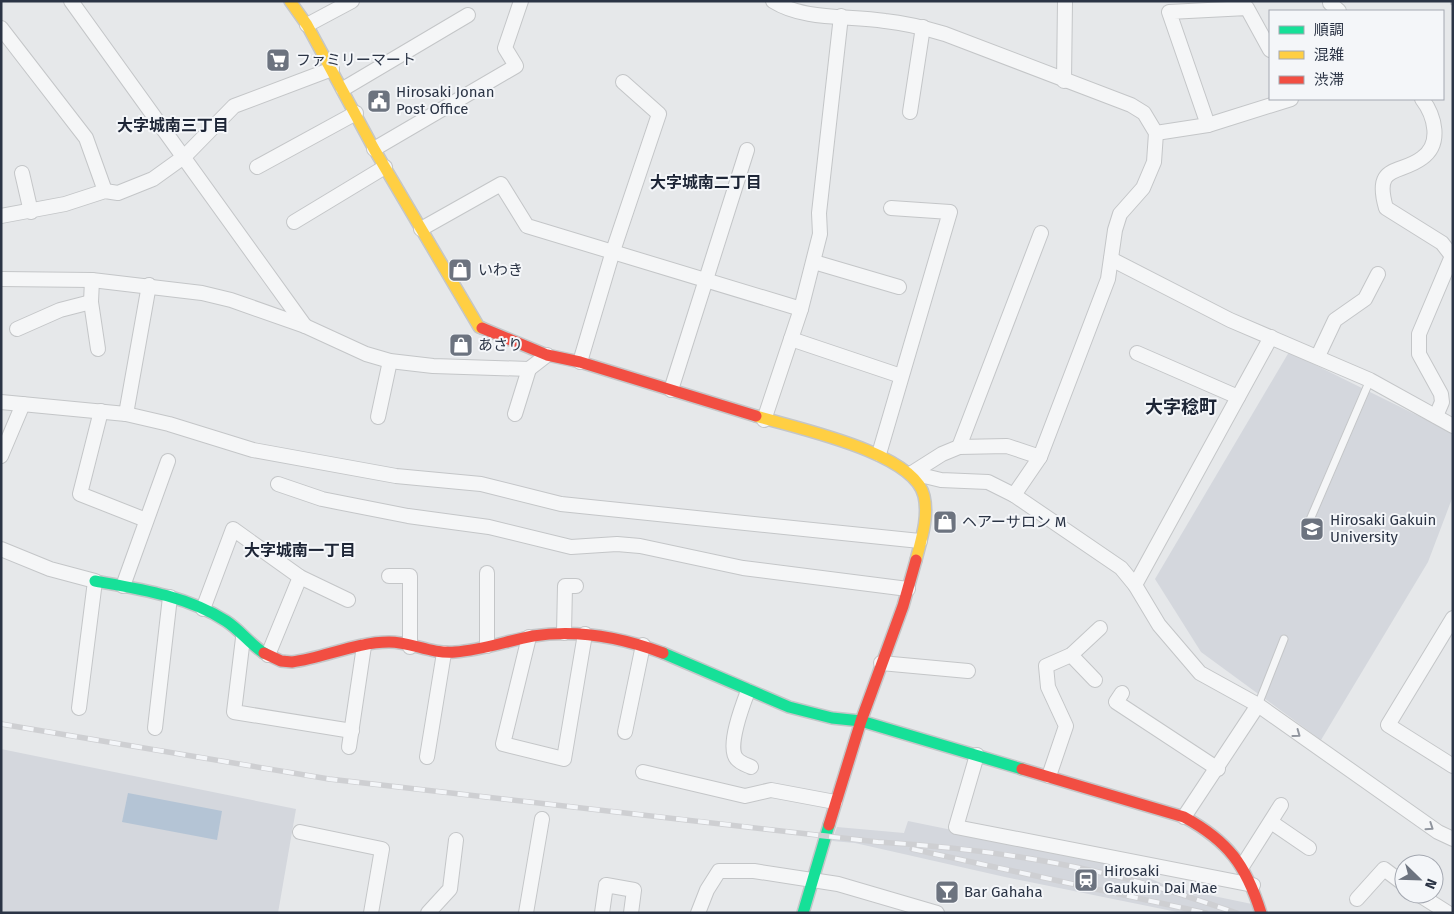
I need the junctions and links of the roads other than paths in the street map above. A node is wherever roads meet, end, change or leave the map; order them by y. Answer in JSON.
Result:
{"nodes":[{"id":1,"x":71,"y":1,"type":"edge"},
{"id":2,"x":290,"y":1,"type":"edge"},
{"id":3,"x":352,"y":1,"type":"edge"},
{"id":4,"x":521,"y":1,"type":"edge"},
{"id":5,"x":772,"y":1,"type":"edge"},
{"id":6,"x":1065,"y":1,"type":"edge"},
{"id":7,"x":794,"y":7,"type":"edge"},
{"id":8,"x":468,"y":15,"type":"dead end"},
{"id":9,"x":841,"y":16,"type":"junction"},
{"id":10,"x":307,"y":25,"type":"junction"},
{"id":11,"x":923,"y":27,"type":"junction"},
{"id":12,"x":1,"y":28,"type":"edge"},
{"id":13,"x":1269,"y":48,"type":"edge"},
{"id":14,"x":332,"y":69,"type":"junction"},
{"id":15,"x":1064,"y":81,"type":"junction"},
{"id":16,"x":624,"y":82,"type":"dead end"},
{"id":17,"x":343,"y":89,"type":"junction"},
{"id":18,"x":1288,"y":100,"type":"edge"},
{"id":19,"x":1422,"y":100,"type":"edge"},
{"id":20,"x":910,"y":112,"type":"dead end"},
{"id":21,"x":356,"y":113,"type":"junction"},
{"id":22,"x":1208,"y":125,"type":"junction"},
{"id":23,"x":1156,"y":133,"type":"junction"},
{"id":24,"x":374,"y":149,"type":"junction"},
{"id":25,"x":747,"y":150,"type":"dead end"},
{"id":26,"x":184,"y":156,"type":"junction"},
{"id":27,"x":257,"y":167,"type":"dead end"},
{"id":28,"x":385,"y":167,"type":"junction"},
{"id":29,"x":22,"y":173,"type":"dead end"},
{"id":30,"x":104,"y":190,"type":"junction"},
{"id":31,"x":892,"y":208,"type":"dead end"},
{"id":32,"x":31,"y":212,"type":"junction"},
{"id":33,"x":1,"y":216,"type":"edge"},
{"id":34,"x":294,"y":222,"type":"dead end"},
{"id":35,"x":421,"y":229,"type":"junction"},
{"id":36,"x":1040,"y":233,"type":"dead end"},
{"id":37,"x":613,"y":251,"type":"junction"},
{"id":38,"x":1452,"y":256,"type":"edge"},
{"id":39,"x":1111,"y":259,"type":"junction"},
{"id":40,"x":814,"y":262,"type":"junction"},
{"id":41,"x":1378,"y":274,"type":"dead end"},
{"id":42,"x":1,"y":279,"type":"edge"},
{"id":43,"x":706,"y":279,"type":"junction"},
{"id":44,"x":92,"y":280,"type":"junction"},
{"id":45,"x":149,"y":285,"type":"junction"},
{"id":46,"x":899,"y":287,"type":"dead end"},
{"id":47,"x":90,"y":302,"type":"junction"},
{"id":48,"x":800,"y":309,"type":"junction"},
{"id":49,"x":305,"y":326,"type":"junction"},
{"id":50,"x":16,"y":329,"type":"dead end"},
{"id":51,"x":1271,"y":336,"type":"junction"},
{"id":52,"x":791,"y":339,"type":"junction"},
{"id":53,"x":98,"y":349,"type":"dead end"},
{"id":54,"x":1138,"y":353,"type":"dead end"},
{"id":55,"x":547,"y":355,"type":"junction"},
{"id":56,"x":1318,"y":356,"type":"junction"},
{"id":57,"x":390,"y":362,"type":"junction"},
{"id":58,"x":580,"y":362,"type":"junction"},
{"id":59,"x":528,"y":369,"type":"junction"},
{"id":60,"x":901,"y":376,"type":"junction"},
{"id":61,"x":1370,"y":380,"type":"junction"},
{"id":62,"x":671,"y":390,"type":"junction"},
{"id":63,"x":1238,"y":397,"type":"junction"},
{"id":64,"x":1,"y":402,"type":"edge"},
{"id":65,"x":22,"y":404,"type":"junction"},
{"id":66,"x":101,"y":411,"type":"junction"},
{"id":67,"x":126,"y":414,"type":"junction"},
{"id":68,"x":515,"y":414,"type":"dead end"},
{"id":69,"x":1436,"y":416,"type":"junction"},
{"id":70,"x":378,"y":417,"type":"dead end"},
{"id":71,"x":764,"y":420,"type":"junction"},
{"id":72,"x":1453,"y":426,"type":"edge"},
{"id":73,"x":959,"y":447,"type":"junction"},
{"id":74,"x":879,"y":454,"type":"junction"},
{"id":75,"x":1,"y":456,"type":"edge"},
{"id":76,"x":1040,"y":457,"type":"junction"},
{"id":77,"x":168,"y":461,"type":"dead end"},
{"id":78,"x":912,"y":473,"type":"junction"},
{"id":79,"x":278,"y":484,"type":"dead end"},
{"id":80,"x":1014,"y":495,"type":"junction"},
{"id":81,"x":146,"y":520,"type":"junction"},
{"id":82,"x":1306,"y":529,"type":"dead end"},
{"id":83,"x":920,"y":541,"type":"junction"},
{"id":84,"x":1,"y":549,"type":"edge"},
{"id":85,"x":486,"y":573,"type":"dead end"},
{"id":86,"x":389,"y":576,"type":"dead end"},
{"id":87,"x":300,"y":577,"type":"junction"},
{"id":88,"x":95,"y":581,"type":"junction"},
{"id":89,"x":1134,"y":585,"type":"junction"},
{"id":90,"x":123,"y":586,"type":"junction"},
{"id":91,"x":576,"y":586,"type":"dead end"},
{"id":92,"x":908,"y":589,"type":"junction"},
{"id":93,"x":170,"y":597,"type":"junction"},
{"id":94,"x":348,"y":600,"type":"dead end"},
{"id":95,"x":204,"y":609,"type":"junction"},
{"id":96,"x":1453,"y":618,"type":"edge"},
{"id":97,"x":1100,"y":628,"type":"dead end"},
{"id":98,"x":564,"y":633,"type":"junction"},
{"id":99,"x":585,"y":634,"type":"junction"},
{"id":100,"x":530,"y":637,"type":"junction"},
{"id":101,"x":243,"y":638,"type":"junction"},
{"id":102,"x":1284,"y":639,"type":"dead end"},
{"id":103,"x":643,"y":645,"type":"junction"},
{"id":104,"x":364,"y":646,"type":"junction"},
{"id":105,"x":487,"y":646,"type":"junction"},
{"id":106,"x":410,"y":647,"type":"junction"},
{"id":107,"x":444,"y":653,"type":"junction"},
{"id":108,"x":268,"y":655,"type":"junction"},
{"id":109,"x":1071,"y":655,"type":"junction"},
{"id":110,"x":881,"y":663,"type":"junction"},
{"id":111,"x":968,"y":671,"type":"dead end"},
{"id":112,"x":1095,"y":680,"type":"dead end"},
{"id":113,"x":748,"y":691,"type":"junction"},
{"id":114,"x":1122,"y":693,"type":"dead end"},
{"id":115,"x":1258,"y":705,"type":"junction"},
{"id":116,"x":78,"y":708,"type":"dead end"},
{"id":117,"x":861,"y":721,"type":"junction"},
{"id":118,"x":155,"y":728,"type":"dead end"},
{"id":119,"x":352,"y":731,"type":"junction"},
{"id":120,"x":625,"y":732,"type":"dead end"},
{"id":121,"x":349,"y":747,"type":"dead end"},
{"id":122,"x":977,"y":755,"type":"junction"},
{"id":123,"x":427,"y":757,"type":"dead end"},
{"id":124,"x":1453,"y":766,"type":"edge"},
{"id":125,"x":751,"y":767,"type":"dead end"},
{"id":126,"x":1218,"y":769,"type":"junction"},
{"id":127,"x":643,"y":772,"type":"dead end"},
{"id":128,"x":1049,"y":776,"type":"junction"},
{"id":129,"x":835,"y":802,"type":"junction"},
{"id":130,"x":1281,"y":805,"type":"dead end"},
{"id":131,"x":1184,"y":817,"type":"junction"},
{"id":132,"x":542,"y":819,"type":"dead end"},
{"id":133,"x":1271,"y":822,"type":"junction"},
{"id":134,"x":300,"y":832,"type":"dead end"},
{"id":135,"x":1453,"y":839,"type":"edge"},
{"id":136,"x":456,"y":840,"type":"dead end"},
{"id":137,"x":1309,"y":848,"type":"dead end"},
{"id":138,"x":1243,"y":865,"type":"junction"},
{"id":139,"x":1394,"y":876,"type":"edge"},
{"id":140,"x":813,"y":879,"type":"junction"},
{"id":141,"x":1253,"y":886,"type":"junction"},
{"id":142,"x":1357,"y":899,"type":"dead end"},
{"id":143,"x":1434,"y":904,"type":"edge"},
{"id":144,"x":371,"y":913,"type":"edge"},
{"id":145,"x":428,"y":913,"type":"edge"},
{"id":146,"x":526,"y":913,"type":"edge"},
{"id":147,"x":602,"y":913,"type":"edge"},
{"id":148,"x":631,"y":913,"type":"edge"},
{"id":149,"x":698,"y":913,"type":"edge"},
{"id":150,"x":802,"y":913,"type":"edge"},
{"id":151,"x":937,"y":913,"type":"edge"},
{"id":152,"x":1261,"y":913,"type":"edge"},
{"id":153,"x":1448,"y":913,"type":"edge"}],
"edges":[{"from":1,"to":26,"type":"street"},
{"from":2,"to":10,"type":"street"},
{"from":3,"to":10,"type":"street"},
{"from":4,"to":24,"type":"street"},
{"from":5,"to":7,"type":"street"},
{"from":6,"to":15,"type":"street"},
{"from":7,"to":9,"type":"street"},
{"from":8,"to":17,"type":"street"},
{"from":9,"to":11,"type":"street"},
{"from":9,"to":40,"type":"street"},
{"from":10,"to":14,"type":"street"},
{"from":11,"to":15,"type":"street"},
{"from":11,"to":20,"type":"street"},
{"from":12,"to":30,"type":"street"},
{"from":13,"to":22,"type":"street"},
{"from":14,"to":17,"type":"street"},
{"from":14,"to":26,"type":"street"},
{"from":15,"to":23,"type":"street"},
{"from":16,"to":37,"type":"street"},
{"from":17,"to":21,"type":"street"},
{"from":18,"to":22,"type":"street"},
{"from":19,"to":38,"type":"street"},
{"from":21,"to":24,"type":"street"},
{"from":21,"to":27,"type":"street"},
{"from":22,"to":23,"type":"street"},
{"from":23,"to":39,"type":"street"},
{"from":24,"to":28,"type":"street"},
{"from":25,"to":43,"type":"street"},
{"from":26,"to":30,"type":"street"},
{"from":26,"to":49,"type":"street"},
{"from":28,"to":34,"type":"street"},
{"from":28,"to":35,"type":"street"},
{"from":29,"to":32,"type":"street"},
{"from":30,"to":32,"type":"street"},
{"from":31,"to":60,"type":"street"},
{"from":32,"to":33,"type":"street"},
{"from":35,"to":37,"type":"street"},
{"from":35,"to":55,"type":"street"},
{"from":36,"to":73,"type":"street"},
{"from":37,"to":43,"type":"street"},
{"from":37,"to":58,"type":"street"},
{"from":38,"to":69,"type":"street"},
{"from":39,"to":51,"type":"street"},
{"from":39,"to":76,"type":"street"},
{"from":40,"to":46,"type":"street"},
{"from":40,"to":48,"type":"street"},
{"from":41,"to":56,"type":"street"},
{"from":42,"to":44,"type":"street"},
{"from":43,"to":48,"type":"street"},
{"from":43,"to":62,"type":"street"},
{"from":44,"to":45,"type":"street"},
{"from":44,"to":47,"type":"street"},
{"from":45,"to":49,"type":"street"},
{"from":45,"to":67,"type":"street"},
{"from":47,"to":50,"type":"street"},
{"from":47,"to":53,"type":"street"},
{"from":48,"to":52,"type":"street"},
{"from":49,"to":57,"type":"street"},
{"from":51,"to":56,"type":"street"},
{"from":51,"to":63,"type":"street"},
{"from":52,"to":60,"type":"street"},
{"from":52,"to":71,"type":"street"},
{"from":54,"to":63,"type":"street"},
{"from":55,"to":58,"type":"street"},
{"from":55,"to":59,"type":"street"},
{"from":56,"to":61,"type":"street"},
{"from":57,"to":59,"type":"street"},
{"from":57,"to":70,"type":"street"},
{"from":58,"to":62,"type":"street"},
{"from":59,"to":68,"type":"street"},
{"from":60,"to":74,"type":"street"},
{"from":61,"to":69,"type":"street"},
{"from":61,"to":82,"type":"lane"},
{"from":62,"to":71,"type":"street"},
{"from":63,"to":89,"type":"street"},
{"from":64,"to":65,"type":"street"},
{"from":65,"to":66,"type":"street"},
{"from":65,"to":75,"type":"street"},
{"from":66,"to":67,"type":"street"},
{"from":66,"to":81,"type":"street"},
{"from":67,"to":83,"type":"street"},
{"from":69,"to":72,"type":"street"},
{"from":71,"to":74,"type":"street"},
{"from":73,"to":76,"type":"street"},
{"from":73,"to":78,"type":"street"},
{"from":74,"to":78,"type":"street"},
{"from":76,"to":80,"type":"street"},
{"from":77,"to":81,"type":"street"},
{"from":78,"to":80,"type":"street"},
{"from":78,"to":83,"type":"street"},
{"from":79,"to":92,"type":"street"},
{"from":80,"to":89,"type":"street"},
{"from":81,"to":90,"type":"street"},
{"from":83,"to":92,"type":"street"},
{"from":84,"to":88,"type":"street"},
{"from":85,"to":105,"type":"street"},
{"from":86,"to":106,"type":"street"},
{"from":87,"to":94,"type":"street"},
{"from":87,"to":95,"type":"street"},
{"from":87,"to":108,"type":"street"},
{"from":88,"to":90,"type":"street"},
{"from":88,"to":116,"type":"street"},
{"from":89,"to":115,"type":"street"},
{"from":90,"to":93,"type":"street"},
{"from":91,"to":98,"type":"street"},
{"from":92,"to":110,"type":"street"},
{"from":93,"to":95,"type":"street"},
{"from":93,"to":118,"type":"street"},
{"from":95,"to":101,"type":"street"},
{"from":96,"to":124,"type":"street"},
{"from":97,"to":109,"type":"street"},
{"from":98,"to":99,"type":"street"},
{"from":98,"to":100,"type":"street"},
{"from":99,"to":100,"type":"street"},
{"from":99,"to":103,"type":"street"},
{"from":100,"to":105,"type":"street"},
{"from":101,"to":108,"type":"street"},
{"from":101,"to":119,"type":"street"},
{"from":102,"to":115,"type":"lane"},
{"from":103,"to":113,"type":"street"},
{"from":103,"to":120,"type":"street"},
{"from":104,"to":106,"type":"street"},
{"from":104,"to":108,"type":"street"},
{"from":104,"to":119,"type":"street"},
{"from":105,"to":107,"type":"street"},
{"from":106,"to":107,"type":"street"},
{"from":107,"to":123,"type":"street"},
{"from":109,"to":112,"type":"street"},
{"from":109,"to":128,"type":"street"},
{"from":110,"to":111,"type":"street"},
{"from":110,"to":117,"type":"street"},
{"from":113,"to":117,"type":"street"},
{"from":113,"to":125,"type":"street"},
{"from":114,"to":126,"type":"street"},
{"from":115,"to":126,"type":"street"},
{"from":115,"to":135,"type":"street","one_way":true},
{"from":117,"to":122,"type":"street"},
{"from":117,"to":129,"type":"street"},
{"from":119,"to":121,"type":"street"},
{"from":122,"to":128,"type":"street"},
{"from":122,"to":141,"type":"street"},
{"from":126,"to":131,"type":"street"},
{"from":127,"to":129,"type":"street"},
{"from":128,"to":131,"type":"street"},
{"from":129,"to":140,"type":"street"},
{"from":130,"to":133,"type":"street"},
{"from":131,"to":138,"type":"street"},
{"from":132,"to":146,"type":"street"},
{"from":133,"to":137,"type":"street"},
{"from":133,"to":138,"type":"street"},
{"from":134,"to":144,"type":"street"},
{"from":136,"to":145,"type":"street"},
{"from":138,"to":141,"type":"street"},
{"from":139,"to":142,"type":"street"},
{"from":140,"to":149,"type":"street"},
{"from":140,"to":150,"type":"street"},
{"from":140,"to":151,"type":"street"},
{"from":141,"to":152,"type":"street"},
{"from":143,"to":153,"type":"street"},
{"from":147,"to":148,"type":"street"}]}
